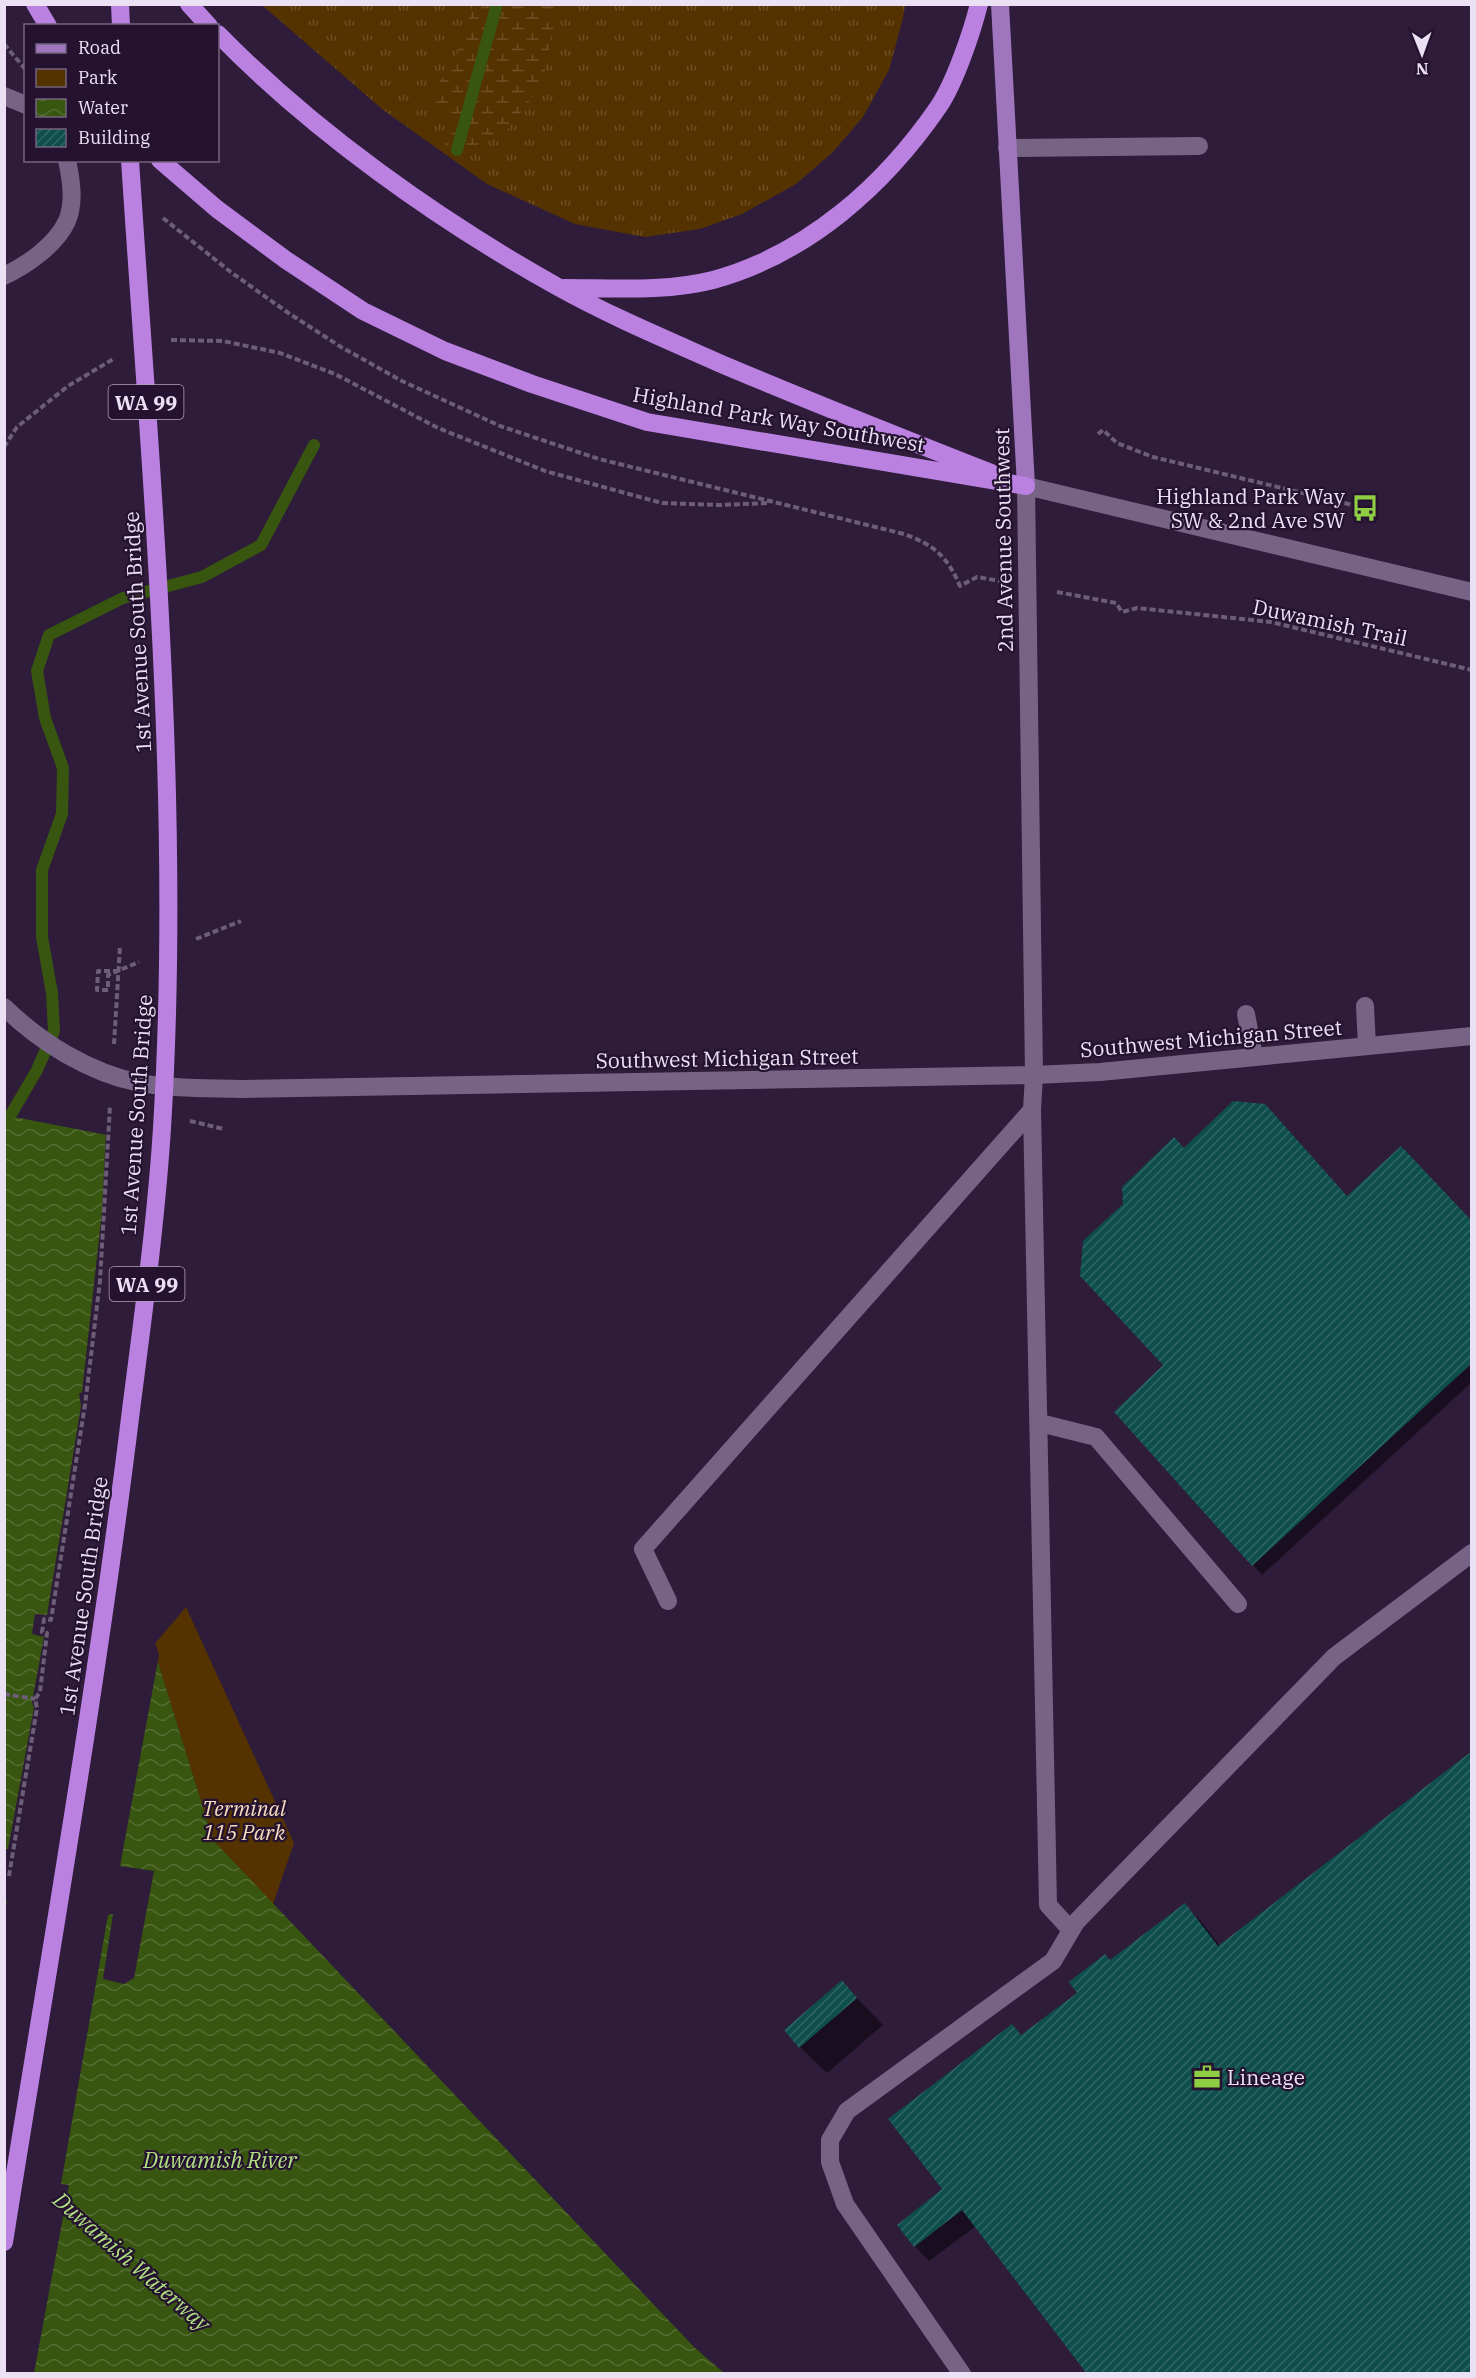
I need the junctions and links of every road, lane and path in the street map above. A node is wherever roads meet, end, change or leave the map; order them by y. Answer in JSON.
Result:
{"nodes":[{"id":1,"x":35,"y":4,"type":"edge"},
{"id":2,"x":120,"y":4,"type":"edge"},
{"id":3,"x":189,"y":4,"type":"edge"},
{"id":4,"x":979,"y":4,"type":"edge"},
{"id":5,"x":1000,"y":4,"type":"edge"},
{"id":6,"x":47,"y":24,"type":"edge"},
{"id":7,"x":121,"y":24,"type":"edge"},
{"id":8,"x":207,"y":24,"type":"edge"},
{"id":9,"x":219,"y":35,"type":"edge"},
{"id":10,"x":4,"y":44,"type":"edge"},
{"id":11,"x":24,"y":68,"type":"edge"},
{"id":12,"x":4,"y":96,"type":"edge"},
{"id":13,"x":24,"y":104,"type":"edge"},
{"id":14,"x":1199,"y":146,"type":"dead end"},
{"id":15,"x":1007,"y":148,"type":"junction"},
{"id":16,"x":67,"y":162,"type":"edge"},
{"id":17,"x":130,"y":162,"type":"edge"},
{"id":18,"x":162,"y":162,"type":"edge"},
{"id":19,"x":4,"y":276,"type":"edge"},
{"id":20,"x":560,"y":288,"type":"junction"},
{"id":21,"x":160,"y":343,"type":"dead end"},
{"id":22,"x":122,"y":355,"type":"dead end"},
{"id":23,"x":1098,"y":434,"type":"dead end"},
{"id":24,"x":4,"y":447,"type":"edge"},
{"id":25,"x":1026,"y":486,"type":"junction"},
{"id":26,"x":772,"y":502,"type":"dead end"},
{"id":27,"x":1365,"y":508,"type":"dead end"},
{"id":28,"x":977,"y":577,"type":"dead end"},
{"id":29,"x":960,"y":586,"type":"dead end"},
{"id":30,"x":1472,"y":592,"type":"edge"},
{"id":31,"x":1116,"y":603,"type":"dead end"},
{"id":32,"x":1472,"y":670,"type":"edge"},
{"id":33,"x":120,"y":946,"type":"dead end"},
{"id":34,"x":119,"y":971,"type":"junction"},
{"id":35,"x":108,"y":975,"type":"dead end"},
{"id":36,"x":4,"y":1006,"type":"edge"},
{"id":37,"x":1365,"y":1006,"type":"dead end"},
{"id":38,"x":1246,"y":1014,"type":"dead end"},
{"id":39,"x":1472,"y":1036,"type":"edge"},
{"id":40,"x":1367,"y":1046,"type":"junction"},
{"id":41,"x":114,"y":1054,"type":"dead end"},
{"id":42,"x":1254,"y":1057,"type":"junction"},
{"id":43,"x":1034,"y":1075,"type":"junction"},
{"id":44,"x":111,"y":1102,"type":"dead end"},
{"id":45,"x":1032,"y":1110,"type":"junction"},
{"id":46,"x":1040,"y":1423,"type":"junction"},
{"id":47,"x":1472,"y":1553,"type":"edge"},
{"id":48,"x":668,"y":1601,"type":"dead end"},
{"id":49,"x":1238,"y":1604,"type":"dead end"},
{"id":50,"x":4,"y":1694,"type":"edge"},
{"id":51,"x":35,"y":1699,"type":"junction"},
{"id":52,"x":9,"y":1876,"type":"dead end"},
{"id":53,"x":1071,"y":1930,"type":"junction"},
{"id":54,"x":4,"y":2242,"type":"edge"},
{"id":55,"x":962,"y":2373,"type":"edge"}],
"edges":[{"from":1,"to":6,"type":"highway"},
{"from":2,"to":7,"type":"highway"},
{"from":3,"to":8,"type":"highway"},
{"from":4,"to":20,"type":"highway"},
{"from":5,"to":15,"type":"main road","name":"2nd Avenue Southwest"},
{"from":9,"to":20,"type":"highway","name":"Highland Park Way Southwest"},
{"from":10,"to":11,"type":"path"},
{"from":12,"to":13,"type":"street"},
{"from":14,"to":15,"type":"street"},
{"from":15,"to":25,"type":"main road","name":"2nd Avenue Southwest"},
{"from":16,"to":19,"type":"street"},
{"from":17,"to":54,"type":"highway","name":"1st Avenue South Bridge","number":"WA 99"},
{"from":18,"to":25,"type":"highway","name":"Highland Park Way Southwest"},
{"from":20,"to":25,"type":"highway","name":"Highland Park Way Southwest"},
{"from":21,"to":26,"type":"path"},
{"from":22,"to":24,"type":"path"},
{"from":23,"to":27,"type":"path"},
{"from":25,"to":30,"type":"street","name":"Highland Park Way Southwest"},
{"from":25,"to":43,"type":"street","name":"2nd Avenue Southwest"},
{"from":28,"to":29,"type":"path"},
{"from":31,"to":32,"type":"path","name":"Duwamish Trail"},
{"from":33,"to":34,"type":"path"},
{"from":34,"to":35,"type":"path"},
{"from":34,"to":41,"type":"path"},
{"from":36,"to":43,"type":"street","name":"Southwest Michigan Street"},
{"from":37,"to":40,"type":"street"},
{"from":38,"to":42,"type":"street"},
{"from":39,"to":40,"type":"street","name":"Southwest Michigan Street"},
{"from":40,"to":42,"type":"street","name":"Southwest Michigan Street"},
{"from":42,"to":43,"type":"street","name":"Southwest Michigan Street"},
{"from":43,"to":45,"type":"street","name":"2nd Avenue Southwest"},
{"from":44,"to":51,"type":"path"},
{"from":45,"to":46,"type":"street","name":"2nd Avenue Southwest"},
{"from":45,"to":48,"type":"street"},
{"from":46,"to":49,"type":"street"},
{"from":46,"to":53,"type":"street","name":"2nd Avenue Southwest"},
{"from":47,"to":53,"type":"street"},
{"from":50,"to":51,"type":"path"},
{"from":51,"to":52,"type":"path"},
{"from":53,"to":55,"type":"street"}]}
